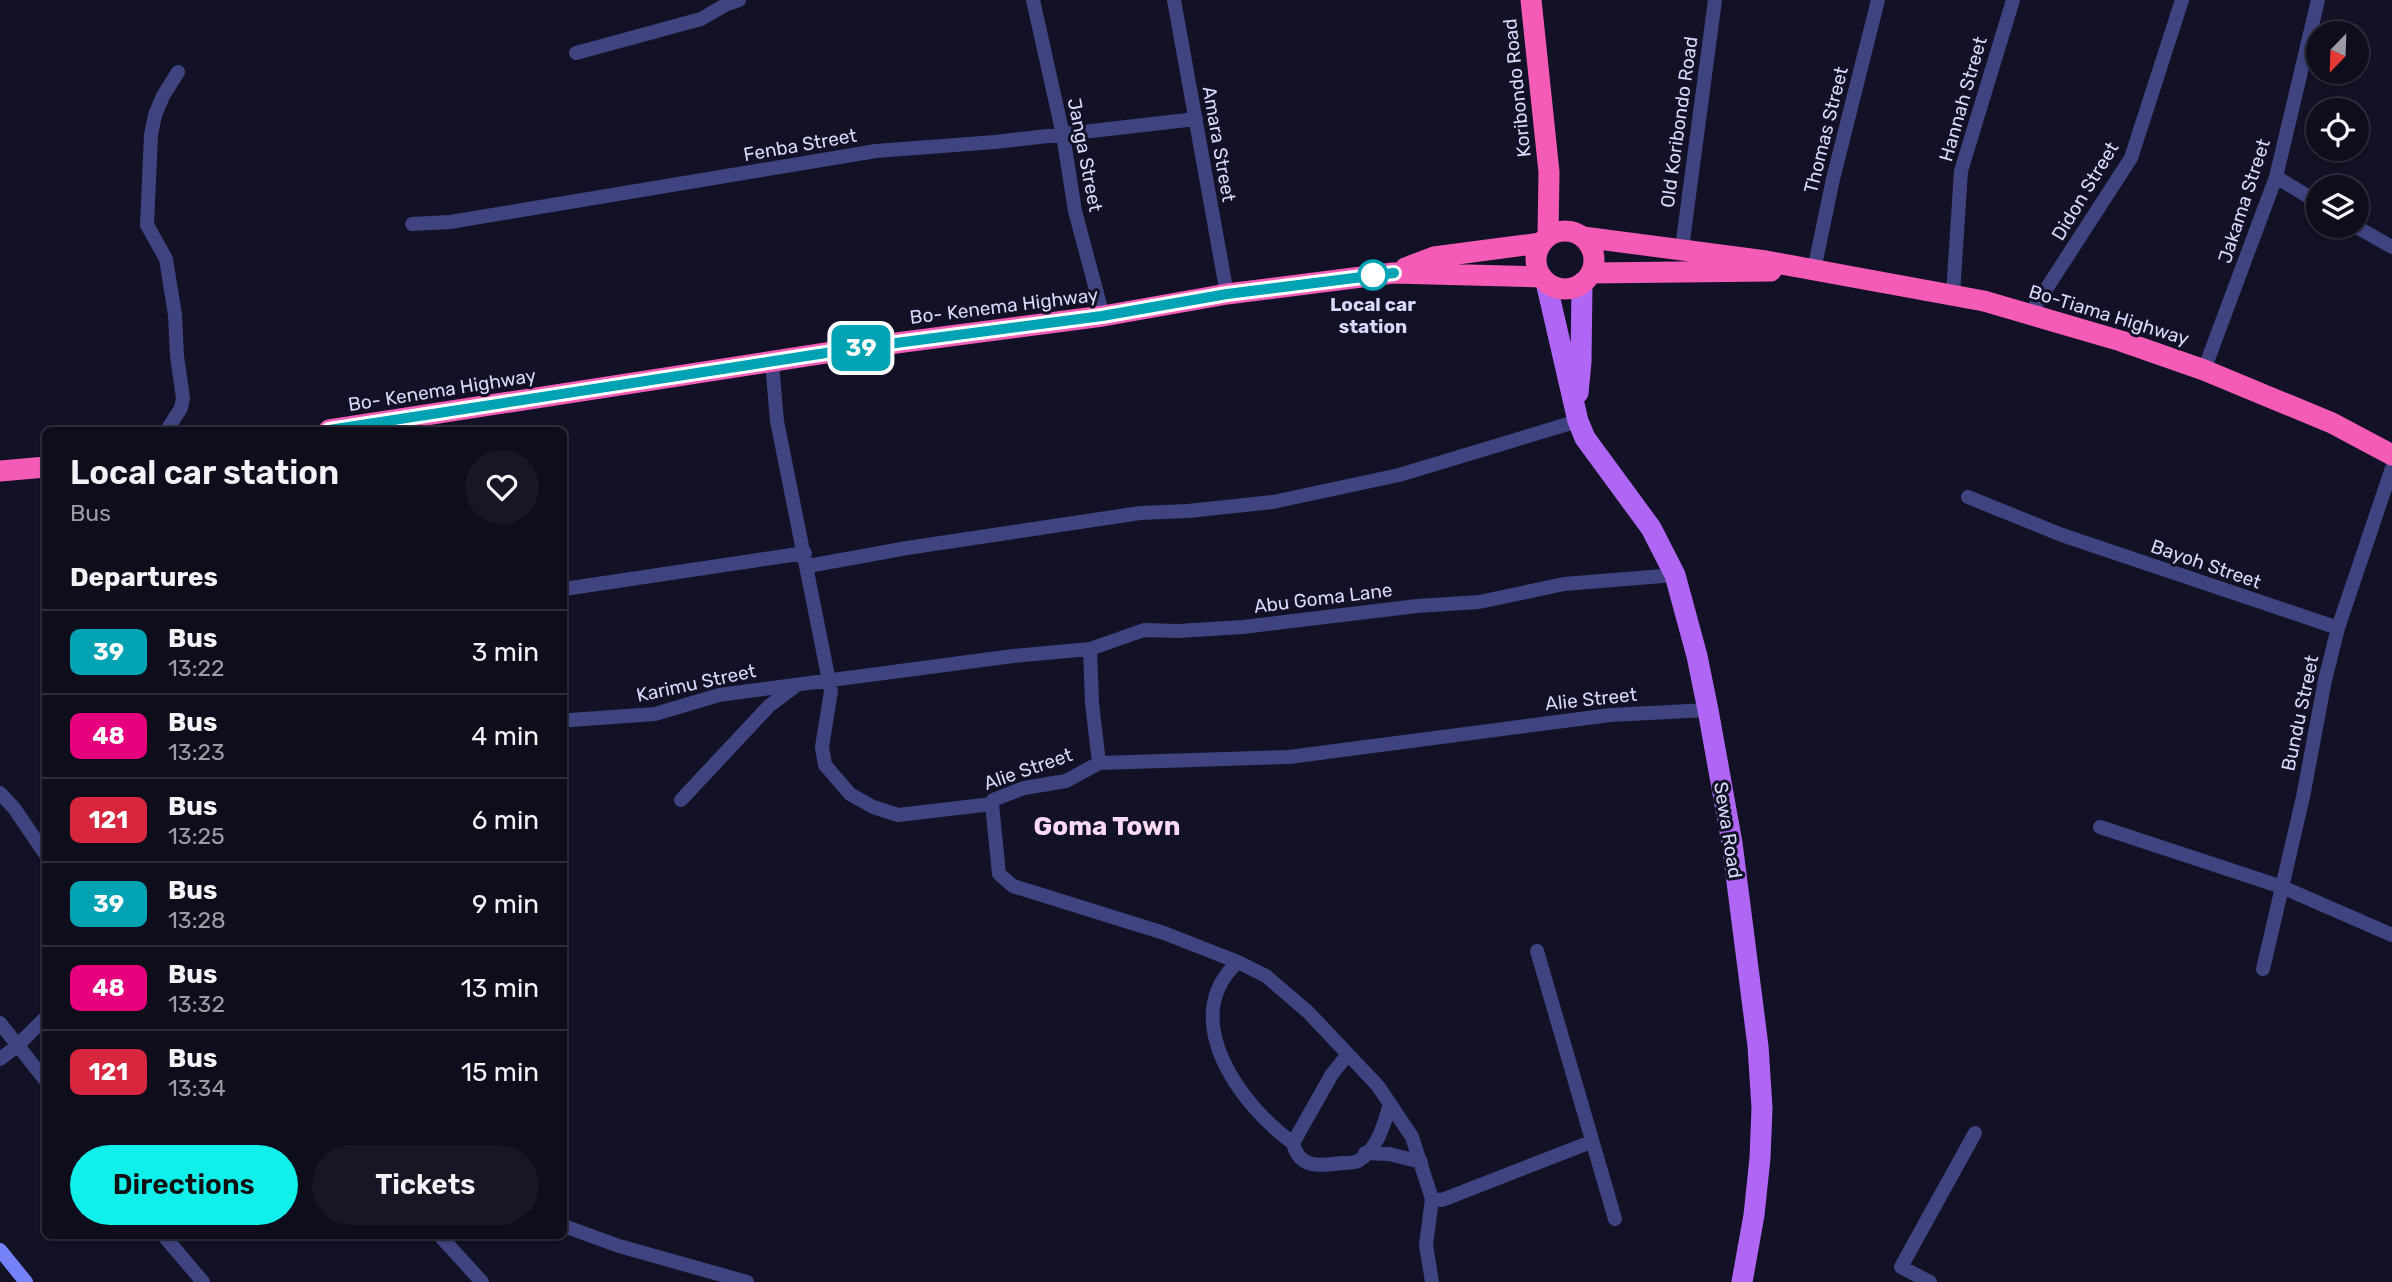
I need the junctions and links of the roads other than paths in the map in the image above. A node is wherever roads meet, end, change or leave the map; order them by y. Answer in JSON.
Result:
{"nodes":[{"id":1,"x":739,"y":0,"type":"edge"},
{"id":2,"x":1033,"y":0,"type":"edge"},
{"id":3,"x":1174,"y":0,"type":"edge"},
{"id":4,"x":1531,"y":0,"type":"edge"},
{"id":5,"x":1715,"y":0,"type":"edge"},
{"id":6,"x":1878,"y":0,"type":"edge"},
{"id":7,"x":2013,"y":0,"type":"edge"},
{"id":8,"x":2182,"y":0,"type":"edge"},
{"id":9,"x":2318,"y":0,"type":"edge"},
{"id":10,"x":576,"y":53,"type":"dead end"},
{"id":11,"x":178,"y":72,"type":"dead end"},
{"id":12,"x":1196,"y":119,"type":"junction"},
{"id":13,"x":1063,"y":135,"type":"junction"},
{"id":14,"x":1549,"y":172,"type":"junction"},
{"id":15,"x":2277,"y":177,"type":"junction"},
{"id":16,"x":2306,"y":195,"type":"edge"},
{"id":17,"x":412,"y":224,"type":"dead end"},
{"id":18,"x":1577,"y":234,"type":"junction"},
{"id":19,"x":2369,"y":234,"type":"edge"},
{"id":20,"x":1545,"y":239,"type":"junction"},
{"id":21,"x":2392,"y":247,"type":"edge"},
{"id":22,"x":1682,"y":248,"type":"junction"},
{"id":23,"x":1805,"y":269,"type":"junction"},
{"id":24,"x":1394,"y":273,"type":"junction"},
{"id":25,"x":1587,"y":278,"type":"junction"},
{"id":26,"x":1544,"y":280,"type":"junction"},
{"id":27,"x":1227,"y":294,"type":"junction"},
{"id":28,"x":1953,"y":294,"type":"junction"},
{"id":29,"x":2030,"y":314,"type":"junction"},
{"id":30,"x":1102,"y":316,"type":"junction"},
{"id":31,"x":772,"y":363,"type":"junction"},
{"id":32,"x":2204,"y":370,"type":"junction"},
{"id":33,"x":1577,"y":415,"type":"junction"},
{"id":34,"x":169,"y":427,"type":"edge"},
{"id":35,"x":349,"y":427,"type":"edge"},
{"id":36,"x":2392,"y":455,"type":"edge"},
{"id":37,"x":42,"y":467,"type":"edge"},
{"id":38,"x":2392,"y":468,"type":"edge"},
{"id":39,"x":0,"y":471,"type":"edge"},
{"id":40,"x":1968,"y":497,"type":"dead end"},
{"id":41,"x":806,"y":559,"type":"junction"},
{"id":42,"x":1675,"y":575,"type":"junction"},
{"id":43,"x":567,"y":589,"type":"edge"},
{"id":44,"x":2338,"y":628,"type":"junction"},
{"id":45,"x":1090,"y":649,"type":"junction"},
{"id":46,"x":829,"y":679,"type":"junction"},
{"id":47,"x":800,"y":683,"type":"junction"},
{"id":48,"x":1708,"y":710,"type":"junction"},
{"id":49,"x":570,"y":720,"type":"dead end"},
{"id":50,"x":1099,"y":763,"type":"junction"},
{"id":51,"x":0,"y":793,"type":"edge"},
{"id":52,"x":681,"y":800,"type":"dead end"},
{"id":53,"x":992,"y":804,"type":"junction"},
{"id":54,"x":2100,"y":827,"type":"dead end"},
{"id":55,"x":42,"y":848,"type":"edge"},
{"id":56,"x":2282,"y":887,"type":"junction"},
{"id":57,"x":2392,"y":935,"type":"edge"},
{"id":58,"x":1537,"y":951,"type":"dead end"},
{"id":59,"x":1238,"y":962,"type":"junction"},
{"id":60,"x":2263,"y":969,"type":"dead end"},
{"id":61,"x":42,"y":1021,"type":"edge"},
{"id":62,"x":0,"y":1023,"type":"edge"},
{"id":63,"x":17,"y":1046,"type":"junction"},
{"id":64,"x":1348,"y":1054,"type":"junction"},
{"id":65,"x":0,"y":1059,"type":"edge"},
{"id":66,"x":42,"y":1076,"type":"edge"},
{"id":67,"x":1390,"y":1104,"type":"junction"},
{"id":68,"x":1975,"y":1133,"type":"dead end"},
{"id":69,"x":1591,"y":1142,"type":"junction"},
{"id":70,"x":1293,"y":1143,"type":"junction"},
{"id":71,"x":1365,"y":1153,"type":"junction"},
{"id":72,"x":1421,"y":1162,"type":"junction"},
{"id":73,"x":1433,"y":1199,"type":"junction"},
{"id":74,"x":1615,"y":1219,"type":"dead end"},
{"id":75,"x":567,"y":1227,"type":"edge"},
{"id":76,"x":167,"y":1239,"type":"edge"},
{"id":77,"x":443,"y":1239,"type":"edge"},
{"id":78,"x":0,"y":1250,"type":"edge"},
{"id":79,"x":26,"y":1282,"type":"edge"},
{"id":80,"x":203,"y":1282,"type":"edge"},
{"id":81,"x":482,"y":1282,"type":"edge"},
{"id":82,"x":747,"y":1282,"type":"edge"},
{"id":83,"x":1432,"y":1282,"type":"edge"},
{"id":84,"x":1742,"y":1282,"type":"edge"},
{"id":85,"x":1930,"y":1282,"type":"edge"}],
"edges":[{"from":1,"to":10,"type":"street"},
{"from":2,"to":13,"type":"street","name":"Janga Street"},
{"from":3,"to":12,"type":"street","name":"Amara Street"},
{"from":4,"to":14,"type":"highway","name":"Koribondo Road"},
{"from":5,"to":22,"type":"street","name":"Old Koribondo Road"},
{"from":6,"to":23,"type":"street","name":"Thomas Street"},
{"from":7,"to":28,"type":"street","name":"Hannah Street"},
{"from":8,"to":29,"type":"street","name":"Didon Street"},
{"from":9,"to":15,"type":"street","name":"Jakama Street"},
{"from":11,"to":34,"type":"street"},
{"from":12,"to":13,"type":"street","name":"Fenba Street"},
{"from":12,"to":27,"type":"street","name":"Amara Street"},
{"from":13,"to":17,"type":"street","name":"Fenba Street"},
{"from":13,"to":30,"type":"street","name":"Janga Street"},
{"from":14,"to":18,"type":"highway"},
{"from":14,"to":20,"type":"highway"},
{"from":15,"to":16,"type":"street"},
{"from":15,"to":32,"type":"street","name":"Jakama Street"},
{"from":18,"to":20,"type":"highway"},
{"from":18,"to":22,"type":"highway","name":"Bo-Tiama Highway"},
{"from":18,"to":25,"type":"highway"},
{"from":19,"to":21,"type":"street"},
{"from":20,"to":24,"type":"highway"},
{"from":20,"to":26,"type":"highway"},
{"from":22,"to":23,"type":"highway","name":"Bo-Tiama Highway"},
{"from":23,"to":25,"type":"highway","name":"Bo-Tiama Highway"},
{"from":23,"to":28,"type":"highway","name":"Bo-Tiama Highway"},
{"from":24,"to":26,"type":"highway"},
{"from":24,"to":27,"type":"highway","name":"Bo- Kenema Highway"},
{"from":25,"to":26,"type":"highway"},
{"from":25,"to":33,"type":"main road"},
{"from":26,"to":33,"type":"main road","name":"Sewa Road"},
{"from":27,"to":30,"type":"highway","name":"Bo- Kenema Highway"},
{"from":28,"to":29,"type":"highway","name":"Bo-Tiama Highway"},
{"from":29,"to":32,"type":"highway","name":"Bo-Tiama Highway"},
{"from":30,"to":31,"type":"highway","name":"Bo- Kenema Highway"},
{"from":31,"to":35,"type":"highway","name":"Bo- Kenema Highway"},
{"from":31,"to":41,"type":"street","name":"Alie Street"},
{"from":32,"to":36,"type":"highway","name":"Bo-Tiama Highway"},
{"from":33,"to":41,"type":"street"},
{"from":33,"to":42,"type":"main road","name":"Sewa Road"},
{"from":37,"to":39,"type":"highway"},
{"from":38,"to":44,"type":"street","name":"Bundu Street"},
{"from":40,"to":44,"type":"street","name":"Bayoh Street"},
{"from":41,"to":43,"type":"street"},
{"from":41,"to":46,"type":"street","name":"Alie Street"},
{"from":42,"to":45,"type":"street","name":"Abu Goma Lane"},
{"from":42,"to":48,"type":"main road","name":"Sewa Road"},
{"from":44,"to":56,"type":"street","name":"Bundu Street"},
{"from":45,"to":46,"type":"street","name":"Abu Goma Lane"},
{"from":45,"to":50,"type":"street"},
{"from":46,"to":47,"type":"street","name":"Karimu Street"},
{"from":46,"to":53,"type":"street","name":"Alie Street"},
{"from":47,"to":49,"type":"street","name":"Karimu Street"},
{"from":47,"to":52,"type":"street"},
{"from":48,"to":50,"type":"street","name":"Alie Street"},
{"from":48,"to":84,"type":"main road","name":"Sewa Road"},
{"from":50,"to":53,"type":"street","name":"Alie Street"},
{"from":51,"to":55,"type":"street"},
{"from":53,"to":59,"type":"street"},
{"from":54,"to":56,"type":"street"},
{"from":56,"to":57,"type":"street"},
{"from":56,"to":60,"type":"street","name":"Bundu Street"},
{"from":58,"to":69,"type":"street"},
{"from":59,"to":64,"type":"street"},
{"from":59,"to":70,"type":"street"},
{"from":61,"to":63,"type":"street"},
{"from":62,"to":63,"type":"street"},
{"from":63,"to":65,"type":"street"},
{"from":63,"to":66,"type":"street"},
{"from":64,"to":67,"type":"street"},
{"from":64,"to":70,"type":"street"},
{"from":67,"to":71,"type":"street"},
{"from":67,"to":72,"type":"street"},
{"from":68,"to":85,"type":"street"},
{"from":69,"to":73,"type":"street"},
{"from":69,"to":74,"type":"street"},
{"from":70,"to":71,"type":"street"},
{"from":71,"to":72,"type":"street"},
{"from":72,"to":73,"type":"street"},
{"from":73,"to":83,"type":"street"},
{"from":75,"to":82,"type":"street"},
{"from":76,"to":80,"type":"street"},
{"from":77,"to":81,"type":"street"},
{"from":78,"to":79,"type":"street"}]}
